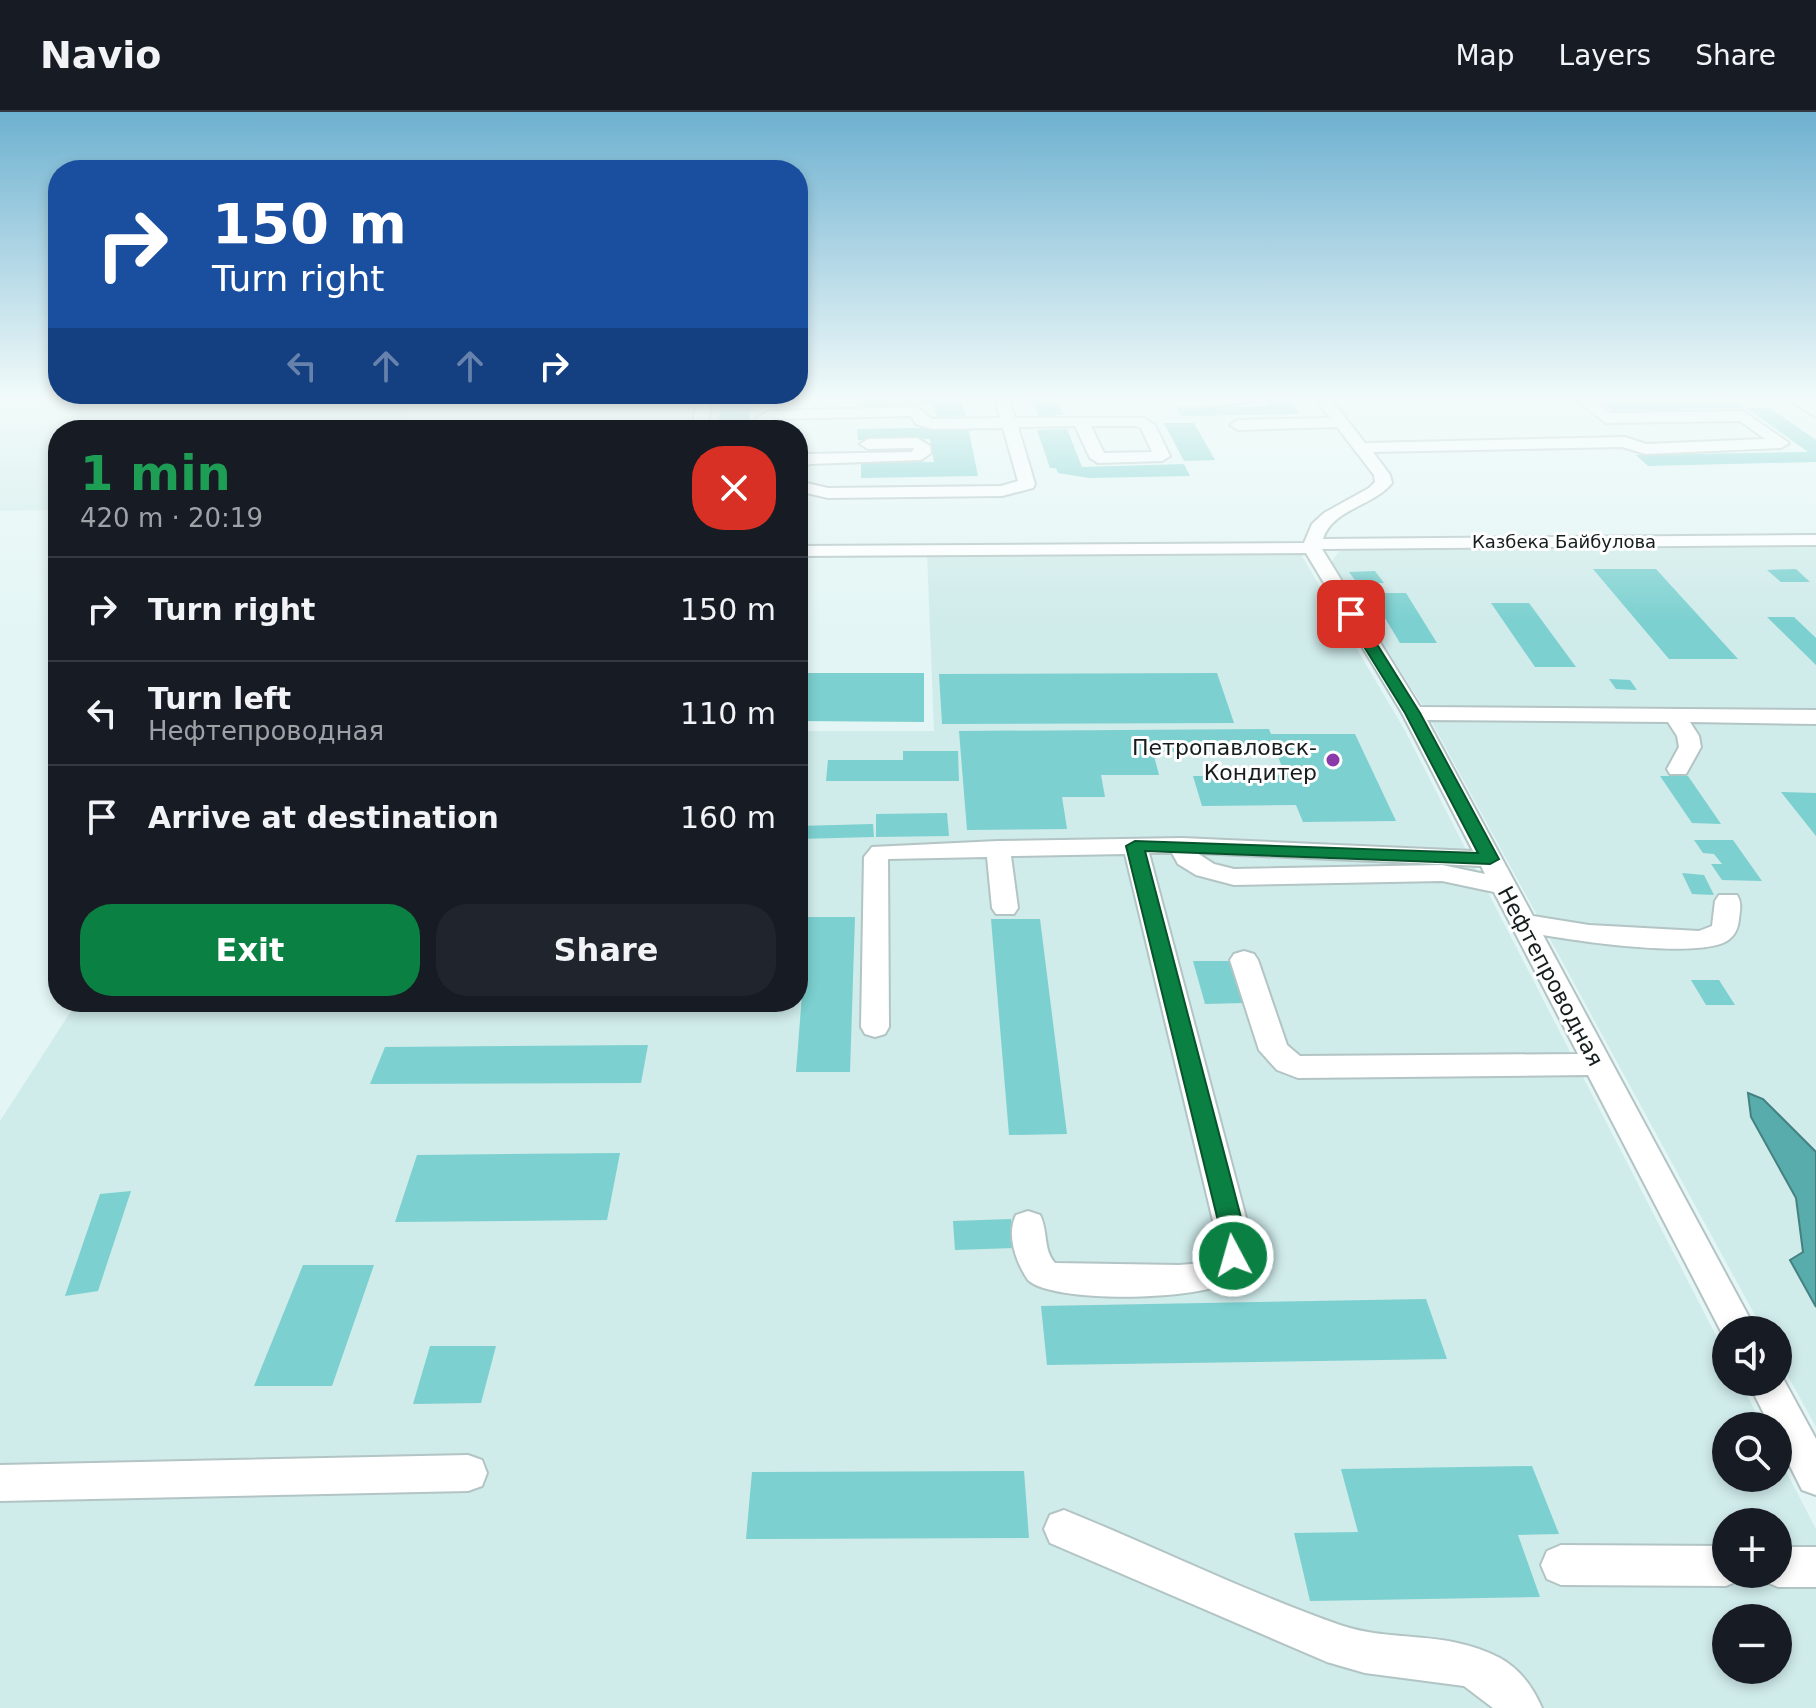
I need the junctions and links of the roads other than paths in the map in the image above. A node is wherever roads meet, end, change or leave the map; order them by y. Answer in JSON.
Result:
{"nodes":[{"id":1,"x":1024,"y":473,"type":"edge"},
{"id":2,"x":1381,"y":473,"type":"edge"},
{"id":3,"x":808,"y":488,"type":"edge"},
{"id":4,"x":1816,"y":540,"type":"edge"},
{"id":5,"x":1312,"y":546,"type":"junction"},
{"id":6,"x":808,"y":551,"type":"edge"},
{"id":7,"x":1413,"y":713,"type":"junction"},
{"id":8,"x":1674,"y":715,"type":"junction"},
{"id":9,"x":1816,"y":717,"type":"edge"},
{"id":10,"x":1678,"y":769,"type":"dead end"},
{"id":11,"x":1182,"y":845,"type":"junction"},
{"id":12,"x":1135,"y":846,"type":"junction"},
{"id":13,"x":998,"y":848,"type":"junction"},
{"id":14,"x":1490,"y":859,"type":"junction"},
{"id":15,"x":1504,"y":886,"type":"junction"},
{"id":16,"x":1728,"y":901,"type":"dead end"},
{"id":17,"x":1005,"y":908,"type":"dead end"},
{"id":18,"x":1524,"y":923,"type":"junction"},
{"id":19,"x":1244,"y":960,"type":"dead end"},
{"id":20,"x":875,"y":1027,"type":"dead end"},
{"id":21,"x":1598,"y":1064,"type":"junction"},
{"id":22,"x":1028,"y":1224,"type":"dead end"},
{"id":23,"x":1731,"y":1316,"type":"edge"},
{"id":24,"x":1773,"y":1396,"type":"edge"},
{"id":25,"x":468,"y":1473,"type":"dead end"},
{"id":26,"x":1816,"y":1477,"type":"edge"},
{"id":27,"x":0,"y":1483,"type":"edge"},
{"id":28,"x":1064,"y":1529,"type":"dead end"},
{"id":29,"x":1561,"y":1565,"type":"dead end"},
{"id":30,"x":1712,"y":1566,"type":"edge"},
{"id":31,"x":1792,"y":1567,"type":"edge"},
{"id":32,"x":1816,"y":1567,"type":"edge"},
{"id":33,"x":1520,"y":1708,"type":"edge"}],
"edges":[{"from":1,"to":3,"type":"street"},
{"from":2,"to":5,"type":"street"},
{"from":4,"to":5,"type":"street","name":"Казбека Байбулова"},
{"from":5,"to":6,"type":"street","name":"Казбека Байбулова"},
{"from":5,"to":7,"type":"street","name":"Нефтепроводная"},
{"from":7,"to":8,"type":"street"},
{"from":7,"to":14,"type":"street","name":"Нефтепроводная"},
{"from":8,"to":9,"type":"street"},
{"from":8,"to":10,"type":"street"},
{"from":11,"to":12,"type":"street"},
{"from":11,"to":14,"type":"street"},
{"from":11,"to":15,"type":"street"},
{"from":12,"to":13,"type":"street"},
{"from":12,"to":22,"type":"street"},
{"from":13,"to":17,"type":"street"},
{"from":13,"to":20,"type":"street"},
{"from":14,"to":15,"type":"street","name":"Нефтепроводная"},
{"from":15,"to":18,"type":"street","name":"Нефтепроводная"},
{"from":16,"to":18,"type":"street"},
{"from":18,"to":21,"type":"street","name":"Нефтепроводная"},
{"from":19,"to":21,"type":"street"},
{"from":21,"to":23,"type":"street","name":"Нефтепроводная"},
{"from":24,"to":26,"type":"street"},
{"from":25,"to":27,"type":"street"},
{"from":28,"to":33,"type":"street"},
{"from":29,"to":30,"type":"street"},
{"from":31,"to":32,"type":"street"}]}
